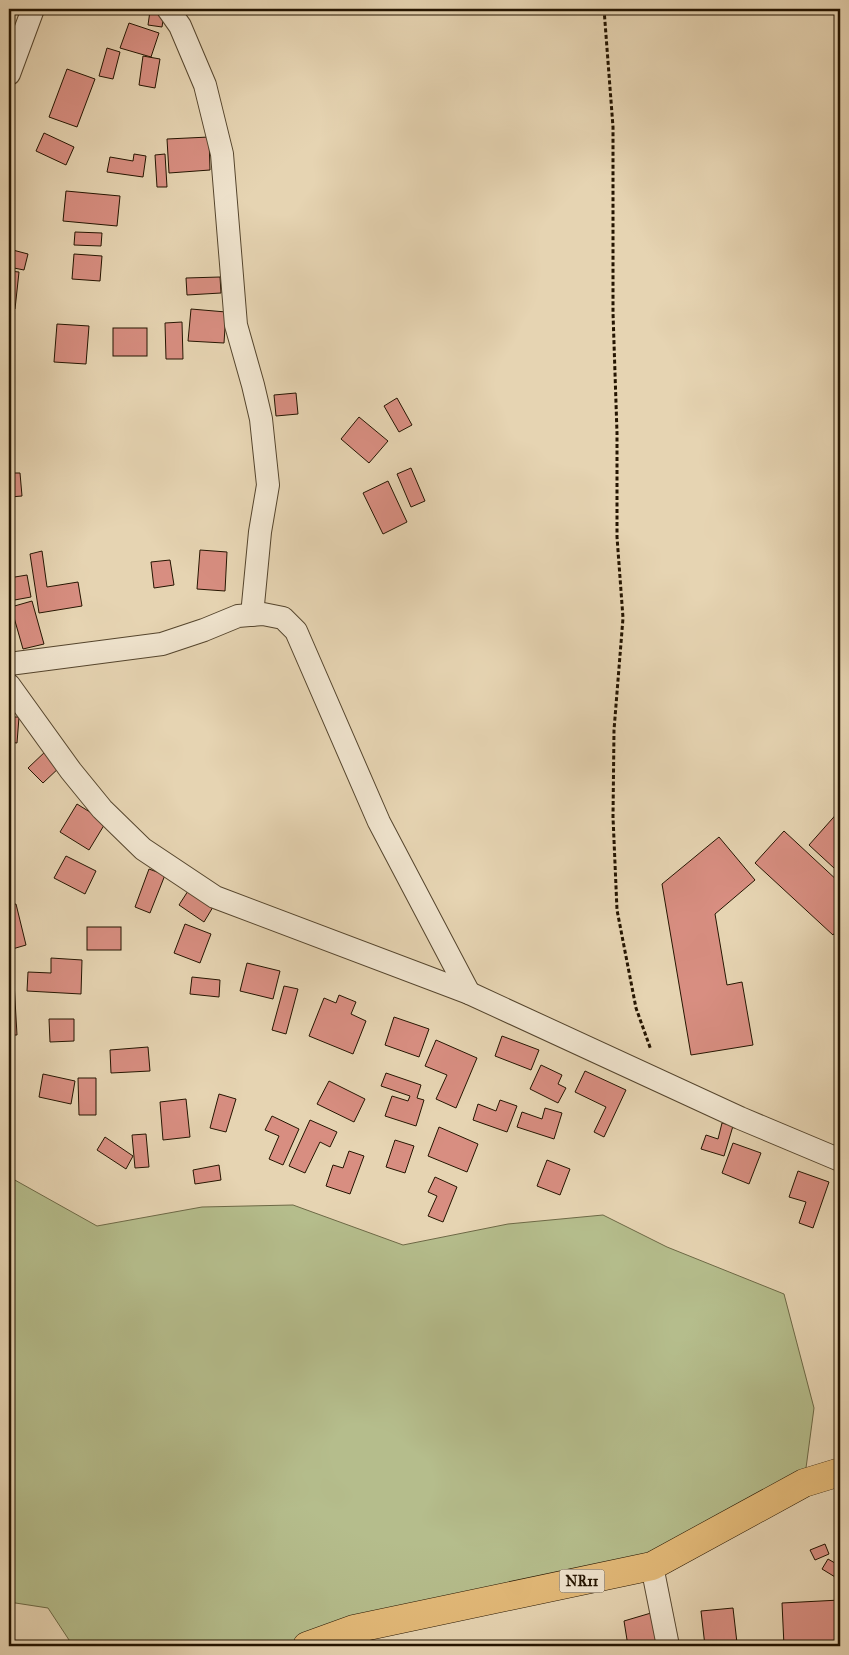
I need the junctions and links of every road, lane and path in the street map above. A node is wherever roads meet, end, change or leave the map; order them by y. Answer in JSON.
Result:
{"nodes":[{"id":1,"x":33,"y":9,"type":"edge"},
{"id":2,"x":168,"y":9,"type":"edge"},
{"id":3,"x":604,"y":9,"type":"edge"},
{"id":4,"x":9,"y":74,"type":"edge"},
{"id":5,"x":252,"y":614,"type":"junction"},
{"id":6,"x":9,"y":664,"type":"edge"},
{"id":7,"x":9,"y":685,"type":"edge"},
{"id":8,"x":469,"y":992,"type":"junction"},
{"id":9,"x":663,"y":1082,"type":"junction"},
{"id":10,"x":840,"y":1160,"type":"edge"},
{"id":11,"x":840,"y":1472,"type":"edge"},
{"id":12,"x":652,"y":1566,"type":"junction"},
{"id":13,"x":307,"y":1646,"type":"edge"},
{"id":14,"x":668,"y":1646,"type":"edge"}],
"edges":[{"from":1,"to":4,"type":"street"},
{"from":2,"to":5,"type":"street"},
{"from":3,"to":9,"type":"path"},
{"from":5,"to":6,"type":"street"},
{"from":5,"to":8,"type":"street"},
{"from":7,"to":8,"type":"street"},
{"from":8,"to":9,"type":"street"},
{"from":9,"to":10,"type":"street"},
{"from":11,"to":12,"type":"highway","number":"NR11"},
{"from":12,"to":13,"type":"highway","number":"NR11"},
{"from":12,"to":14,"type":"street"}]}
